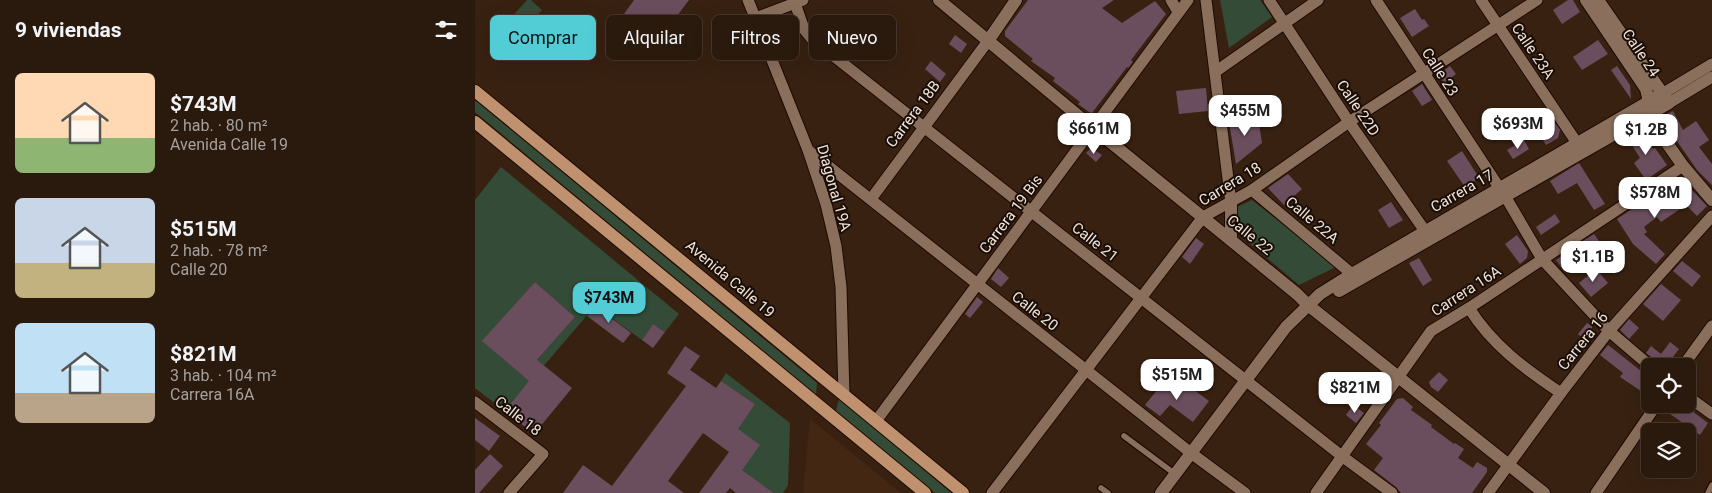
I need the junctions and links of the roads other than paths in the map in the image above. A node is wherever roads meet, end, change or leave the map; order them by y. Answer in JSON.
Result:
{"nodes":[{"id":1,"x":748,"y":0,"type":"edge"},
{"id":2,"x":939,"y":0,"type":"edge"},
{"id":3,"x":1015,"y":0,"type":"edge"},
{"id":4,"x":1171,"y":0,"type":"edge"},
{"id":5,"x":1206,"y":0,"type":"edge"},
{"id":6,"x":1269,"y":0,"type":"edge"},
{"id":7,"x":1318,"y":0,"type":"edge"},
{"id":8,"x":1376,"y":0,"type":"edge"},
{"id":9,"x":1481,"y":0,"type":"edge"},
{"id":10,"x":1537,"y":0,"type":"edge"},
{"id":11,"x":1586,"y":0,"type":"edge"},
{"id":12,"x":1598,"y":0,"type":"edge"},
{"id":13,"x":799,"y":1,"type":"edge"},
{"id":14,"x":1183,"y":6,"type":"edge"},
{"id":15,"x":755,"y":15,"type":"edge"},
{"id":16,"x":764,"y":15,"type":"edge"},
{"id":17,"x":1284,"y":24,"type":"junction"},
{"id":18,"x":1498,"y":26,"type":"junction"},
{"id":19,"x":988,"y":41,"type":"junction"},
{"id":20,"x":773,"y":60,"type":"edge"},
{"id":21,"x":1712,"y":64,"type":"edge"},
{"id":22,"x":1215,"y":72,"type":"junction"},
{"id":23,"x":1423,"y":74,"type":"junction"},
{"id":24,"x":1712,"y":77,"type":"edge"},
{"id":25,"x":475,"y":91,"type":"edge"},
{"id":26,"x":1665,"y":98,"type":"junction"},
{"id":27,"x":1650,"y":108,"type":"junction"},
{"id":28,"x":475,"y":122,"type":"edge"},
{"id":29,"x":1349,"y":122,"type":"junction"},
{"id":30,"x":923,"y":127,"type":"junction"},
{"id":31,"x":1093,"y":128,"type":"junction"},
{"id":32,"x":1577,"y":143,"type":"junction"},
{"id":33,"x":809,"y":150,"type":"junction"},
{"id":34,"x":1683,"y":166,"type":"junction"},
{"id":35,"x":1252,"y":190,"type":"junction"},
{"id":36,"x":1502,"y":193,"type":"junction"},
{"id":37,"x":871,"y":199,"type":"junction"},
{"id":38,"x":1712,"y":200,"type":"edge"},
{"id":39,"x":1231,"y":203,"type":"junction"},
{"id":40,"x":1031,"y":212,"type":"junction"},
{"id":41,"x":1712,"y":216,"type":"edge"},
{"id":42,"x":1203,"y":217,"type":"junction"},
{"id":43,"x":1425,"y":231,"type":"junction"},
{"id":44,"x":1231,"y":240,"type":"junction"},
{"id":45,"x":1542,"y":259,"type":"junction"},
{"id":46,"x":1352,"y":274,"type":"junction"},
{"id":47,"x":977,"y":284,"type":"junction"},
{"id":48,"x":1141,"y":297,"type":"junction"},
{"id":49,"x":1308,"y":305,"type":"junction"},
{"id":50,"x":1469,"y":308,"type":"junction"},
{"id":51,"x":1712,"y":326,"type":"edge"},
{"id":52,"x":1609,"y":331,"type":"junction"},
{"id":53,"x":1641,"y":358,"type":"edge"},
{"id":54,"x":1689,"y":358,"type":"edge"},
{"id":55,"x":1086,"y":370,"type":"junction"},
{"id":56,"x":1398,"y":377,"type":"junction"},
{"id":57,"x":1247,"y":380,"type":"junction"},
{"id":58,"x":1561,"y":393,"type":"junction"},
{"id":59,"x":844,"y":394,"type":"junction"},
{"id":60,"x":475,"y":402,"type":"edge"},
{"id":61,"x":1696,"y":402,"type":"edge"},
{"id":62,"x":1651,"y":413,"type":"edge"},
{"id":63,"x":1712,"y":414,"type":"edge"},
{"id":64,"x":876,"y":422,"type":"junction"},
{"id":65,"x":1124,"y":436,"type":"dead end"},
{"id":66,"x":1191,"y":454,"type":"junction"},
{"id":67,"x":1343,"y":457,"type":"junction"},
{"id":68,"x":1509,"y":465,"type":"junction"},
{"id":69,"x":1175,"y":474,"type":"junction"},
{"id":70,"x":1712,"y":484,"type":"edge"},
{"id":71,"x":1101,"y":488,"type":"dead end"},
{"id":72,"x":509,"y":493,"type":"edge"},
{"id":73,"x":925,"y":493,"type":"edge"},
{"id":74,"x":963,"y":493,"type":"edge"},
{"id":75,"x":992,"y":493,"type":"edge"},
{"id":76,"x":1108,"y":493,"type":"edge"},
{"id":77,"x":1161,"y":493,"type":"edge"},
{"id":78,"x":1245,"y":493,"type":"edge"},
{"id":79,"x":1316,"y":493,"type":"edge"},
{"id":80,"x":1393,"y":493,"type":"edge"},
{"id":81,"x":1488,"y":493,"type":"edge"},
{"id":82,"x":1544,"y":493,"type":"edge"},
{"id":83,"x":1596,"y":493,"type":"edge"},
{"id":84,"x":1708,"y":493,"type":"edge"}],
"edges":[{"from":1,"to":15,"type":"street","name":"Diagonal 19A"},
{"from":2,"to":19,"type":"street","name":"Calle 22"},
{"from":3,"to":19,"type":"street","name":"Carrera 18B"},
{"from":4,"to":14,"type":"street"},
{"from":5,"to":22,"type":"street"},
{"from":6,"to":17,"type":"street","name":"Calle 22D"},
{"from":7,"to":17,"type":"street"},
{"from":8,"to":23,"type":"street","name":"Calle 23"},
{"from":9,"to":18,"type":"street","name":"Calle 23A"},
{"from":10,"to":18,"type":"street","name":"Carrera 18"},
{"from":11,"to":27,"type":"street","name":"Calle 24"},
{"from":12,"to":26,"type":"street","name":"Calle 24"},
{"from":13,"to":16,"type":"street"},
{"from":13,"to":30,"type":"street","name":"Calle 21"},
{"from":14,"to":31,"type":"street","name":"Carrera 19 Bis"},
{"from":17,"to":22,"type":"street"},
{"from":17,"to":29,"type":"street","name":"Calle 22D"},
{"from":18,"to":23,"type":"street","name":"Carrera 18"},
{"from":18,"to":32,"type":"street","name":"Calle 23A"},
{"from":19,"to":30,"type":"street","name":"Carrera 18B"},
{"from":19,"to":31,"type":"street","name":"Calle 22"},
{"from":20,"to":33,"type":"street","name":"Diagonal 19A"},
{"from":21,"to":26,"type":"street","name":"Carrera 17"},
{"from":22,"to":39,"type":"street"},
{"from":23,"to":29,"type":"street","name":"Carrera 18"},
{"from":23,"to":36,"type":"street","name":"Calle 23"},
{"from":24,"to":26,"type":"street","name":"Carrera 17"},
{"from":25,"to":59,"type":"main road","name":"Avenida Calle 19"},
{"from":26,"to":27,"type":"street","name":"Carrera 17"},
{"from":27,"to":32,"type":"street","name":"Carrera 17"},
{"from":27,"to":34,"type":"street","name":"Calle 24"},
{"from":27,"to":36,"type":"street","name":"Carrera 17"},
{"from":28,"to":73,"type":"main road"},
{"from":29,"to":35,"type":"street","name":"Carrera 18"},
{"from":29,"to":43,"type":"street","name":"Calle 22D"},
{"from":30,"to":37,"type":"street","name":"Carrera 18B"},
{"from":30,"to":40,"type":"street","name":"Calle 21"},
{"from":31,"to":40,"type":"street","name":"Carrera 19 Bis"},
{"from":31,"to":42,"type":"street","name":"Calle 22"},
{"from":32,"to":36,"type":"street","name":"Carrera 17"},
{"from":33,"to":37,"type":"street","name":"Calle 20"},
{"from":33,"to":59,"type":"street","name":"Diagonal 19A"},
{"from":34,"to":38,"type":"street","name":"Calle 24"},
{"from":34,"to":45,"type":"street","name":"Carrera 16A"},
{"from":35,"to":39,"type":"street","name":"Carrera 18"},
{"from":35,"to":46,"type":"street","name":"Calle 22A"},
{"from":36,"to":43,"type":"street","name":"Carrera 17"},
{"from":36,"to":45,"type":"street","name":"Calle 23"},
{"from":36,"to":49,"type":"street","name":"Carrera 17"},
{"from":37,"to":47,"type":"street","name":"Calle 20"},
{"from":39,"to":42,"type":"street","name":"Carrera 18"},
{"from":39,"to":44,"type":"street"},
{"from":40,"to":47,"type":"street","name":"Carrera 19 Bis"},
{"from":40,"to":48,"type":"street","name":"Calle 21"},
{"from":41,"to":52,"type":"street","name":"Carrera 16"},
{"from":42,"to":44,"type":"street","name":"Calle 22"},
{"from":42,"to":48,"type":"street","name":"Carrera 18"},
{"from":43,"to":46,"type":"street","name":"Carrera 17"},
{"from":44,"to":49,"type":"street","name":"Calle 22"},
{"from":45,"to":50,"type":"street","name":"Carrera 16A"},
{"from":45,"to":52,"type":"street","name":"Calle 23"},
{"from":46,"to":49,"type":"street","name":"Carrera 17"},
{"from":47,"to":55,"type":"street","name":"Calle 20"},
{"from":47,"to":64,"type":"street","name":"Carrera 19 Bis"},
{"from":48,"to":55,"type":"street","name":"Carrera 18"},
{"from":48,"to":57,"type":"street","name":"Calle 21"},
{"from":49,"to":56,"type":"street","name":"Calle 22"},
{"from":49,"to":57,"type":"street","name":"Carrera 17"},
{"from":50,"to":56,"type":"street","name":"Carrera 16A"},
{"from":50,"to":58,"type":"street"},
{"from":51,"to":54,"type":"street"},
{"from":52,"to":53,"type":"street","name":"Calle 23"},
{"from":52,"to":58,"type":"street","name":"Carrera 16"},
{"from":55,"to":66,"type":"street","name":"Calle 20"},
{"from":55,"to":75,"type":"street","name":"Carrera 18"},
{"from":56,"to":67,"type":"street","name":"Carrera 16A"},
{"from":56,"to":68,"type":"street","name":"Calle 22"},
{"from":57,"to":66,"type":"street","name":"Carrera 17"},
{"from":57,"to":67,"type":"street","name":"Calle 21"},
{"from":58,"to":68,"type":"street","name":"Carrera 16"},
{"from":59,"to":64,"type":"main road","name":"Avenida Calle 19"},
{"from":60,"to":72,"type":"street","name":"Calle 18"},
{"from":61,"to":63,"type":"street"},
{"from":62,"to":83,"type":"street"},
{"from":64,"to":74,"type":"main road","name":"Avenida Calle 19"},
{"from":65,"to":69,"type":"lane"},
{"from":66,"to":69,"type":"street","name":"Carrera 17"},
{"from":66,"to":78,"type":"street","name":"Calle 20"},
{"from":67,"to":79,"type":"street","name":"Carrera 16A"},
{"from":67,"to":80,"type":"street","name":"Calle 21"},
{"from":68,"to":81,"type":"street","name":"Carrera 16"},
{"from":68,"to":82,"type":"street","name":"Calle 22"},
{"from":69,"to":77,"type":"street","name":"Carrera 17"},
{"from":70,"to":84,"type":"lane"},
{"from":71,"to":76,"type":"lane"}]}
